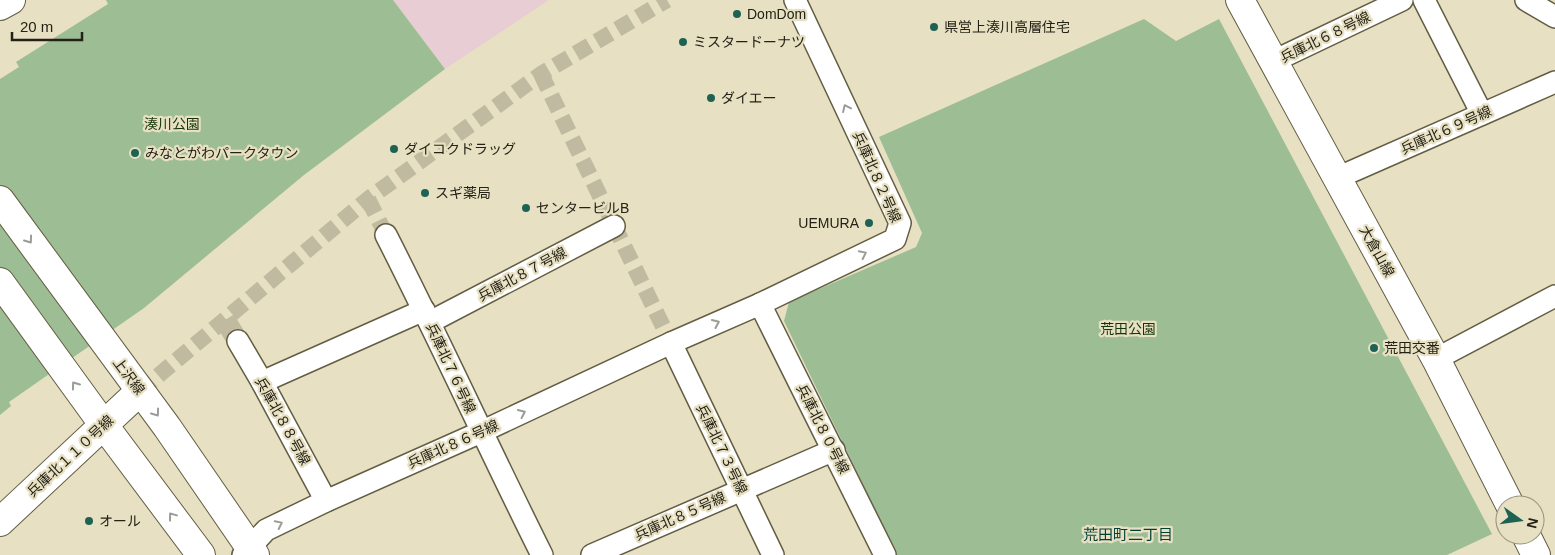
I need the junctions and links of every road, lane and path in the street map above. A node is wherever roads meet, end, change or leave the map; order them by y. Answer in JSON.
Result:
{"nodes":[{"id":1,"x":11,"y":0,"type":"edge"},
{"id":2,"x":795,"y":0,"type":"edge"},
{"id":3,"x":1240,"y":0,"type":"edge"},
{"id":4,"x":1402,"y":0,"type":"edge"},
{"id":5,"x":1424,"y":0,"type":"edge"},
{"id":6,"x":1526,"y":0,"type":"edge"},
{"id":7,"x":0,"y":6,"type":"edge"},
{"id":8,"x":1553,"y":21,"type":"edge"},
{"id":9,"x":1274,"y":62,"type":"junction"},
{"id":10,"x":1555,"y":82,"type":"edge"},
{"id":11,"x":1482,"y":114,"type":"junction"},
{"id":12,"x":1337,"y":178,"type":"junction"},
{"id":13,"x":0,"y":200,"type":"edge"},
{"id":14,"x":614,"y":226,"type":"dead end"},
{"id":15,"x":386,"y":235,"type":"tunnel mouth"},
{"id":16,"x":0,"y":282,"type":"edge"},
{"id":17,"x":1555,"y":296,"type":"edge"},
{"id":18,"x":760,"y":304,"type":"junction"},
{"id":19,"x":427,"y":316,"type":"junction"},
{"id":20,"x":238,"y":342,"type":"tunnel mouth"},
{"id":21,"x":671,"y":343,"type":"junction"},
{"id":22,"x":1436,"y":359,"type":"junction"},
{"id":23,"x":262,"y":382,"type":"junction"},
{"id":24,"x":140,"y":391,"type":"junction"},
{"id":25,"x":103,"y":424,"type":"junction"},
{"id":26,"x":481,"y":432,"type":"junction"},
{"id":27,"x":834,"y":450,"type":"junction"},
{"id":28,"x":741,"y":489,"type":"junction"},
{"id":29,"x":1505,"y":495,"type":"edge"},
{"id":30,"x":326,"y":501,"type":"junction"},
{"id":31,"x":0,"y":522,"type":"edge"},
{"id":32,"x":249,"y":552,"type":"edge"},
{"id":33,"x":201,"y":555,"type":"edge"},
{"id":34,"x":542,"y":555,"type":"edge"},
{"id":35,"x":592,"y":555,"type":"edge"},
{"id":36,"x":773,"y":555,"type":"edge"},
{"id":37,"x":885,"y":555,"type":"edge"}],
"edges":[{"from":1,"to":7,"type":"street"},
{"from":18,"to":2,"type":"street","name":"兵庫北８２号線","one_way":true},
{"from":3,"to":9,"type":"street","name":"大倉山線"},
{"from":4,"to":9,"type":"street","name":"兵庫北６８号線"},
{"from":5,"to":11,"type":"street"},
{"from":6,"to":8,"type":"street"},
{"from":9,"to":12,"type":"street","name":"大倉山線"},
{"from":10,"to":11,"type":"street","name":"兵庫北６９号線"},
{"from":11,"to":12,"type":"street","name":"兵庫北６９号線"},
{"from":12,"to":22,"type":"street","name":"大倉山線"},
{"from":13,"to":24,"type":"street","name":"上沢線","one_way":true},
{"from":14,"to":19,"type":"street","name":"兵庫北８７号線"},
{"from":15,"to":19,"type":"street","name":"兵庫北７６号線"},
{"from":25,"to":16,"type":"street","one_way":true},
{"from":17,"to":22,"type":"street"},
{"from":21,"to":18,"type":"street","name":"兵庫北８２号線","one_way":true},
{"from":18,"to":27,"type":"street","name":"兵庫北８０号線"},
{"from":19,"to":23,"type":"street","name":"兵庫北８７号線"},
{"from":19,"to":26,"type":"street","name":"兵庫北７６号線"},
{"from":20,"to":23,"type":"street","name":"兵庫北８８号線"},
{"from":26,"to":21,"type":"street","name":"兵庫北８６号線","one_way":true},
{"from":21,"to":28,"type":"street","name":"兵庫北７３号線"},
{"from":22,"to":29,"type":"street","name":"大倉山線"},
{"from":23,"to":30,"type":"street","name":"兵庫北８８号線"},
{"from":24,"to":25,"type":"street","name":"兵庫北１１０号線"},
{"from":24,"to":32,"type":"street","name":"上沢線","one_way":true},
{"from":25,"to":31,"type":"street","name":"兵庫北１１０号線"},
{"from":33,"to":25,"type":"street","one_way":true},
{"from":26,"to":30,"type":"street","name":"兵庫北８６号線"},
{"from":26,"to":34,"type":"street","name":"兵庫北７６号線"},
{"from":27,"to":28,"type":"street","name":"兵庫北８５号線"},
{"from":27,"to":37,"type":"street","name":"兵庫北８０号線"},
{"from":28,"to":35,"type":"street","name":"兵庫北８５号線"},
{"from":28,"to":36,"type":"street","name":"兵庫北７３号線"},
{"from":32,"to":30,"type":"street","name":"兵庫北８６号線","one_way":true}]}
